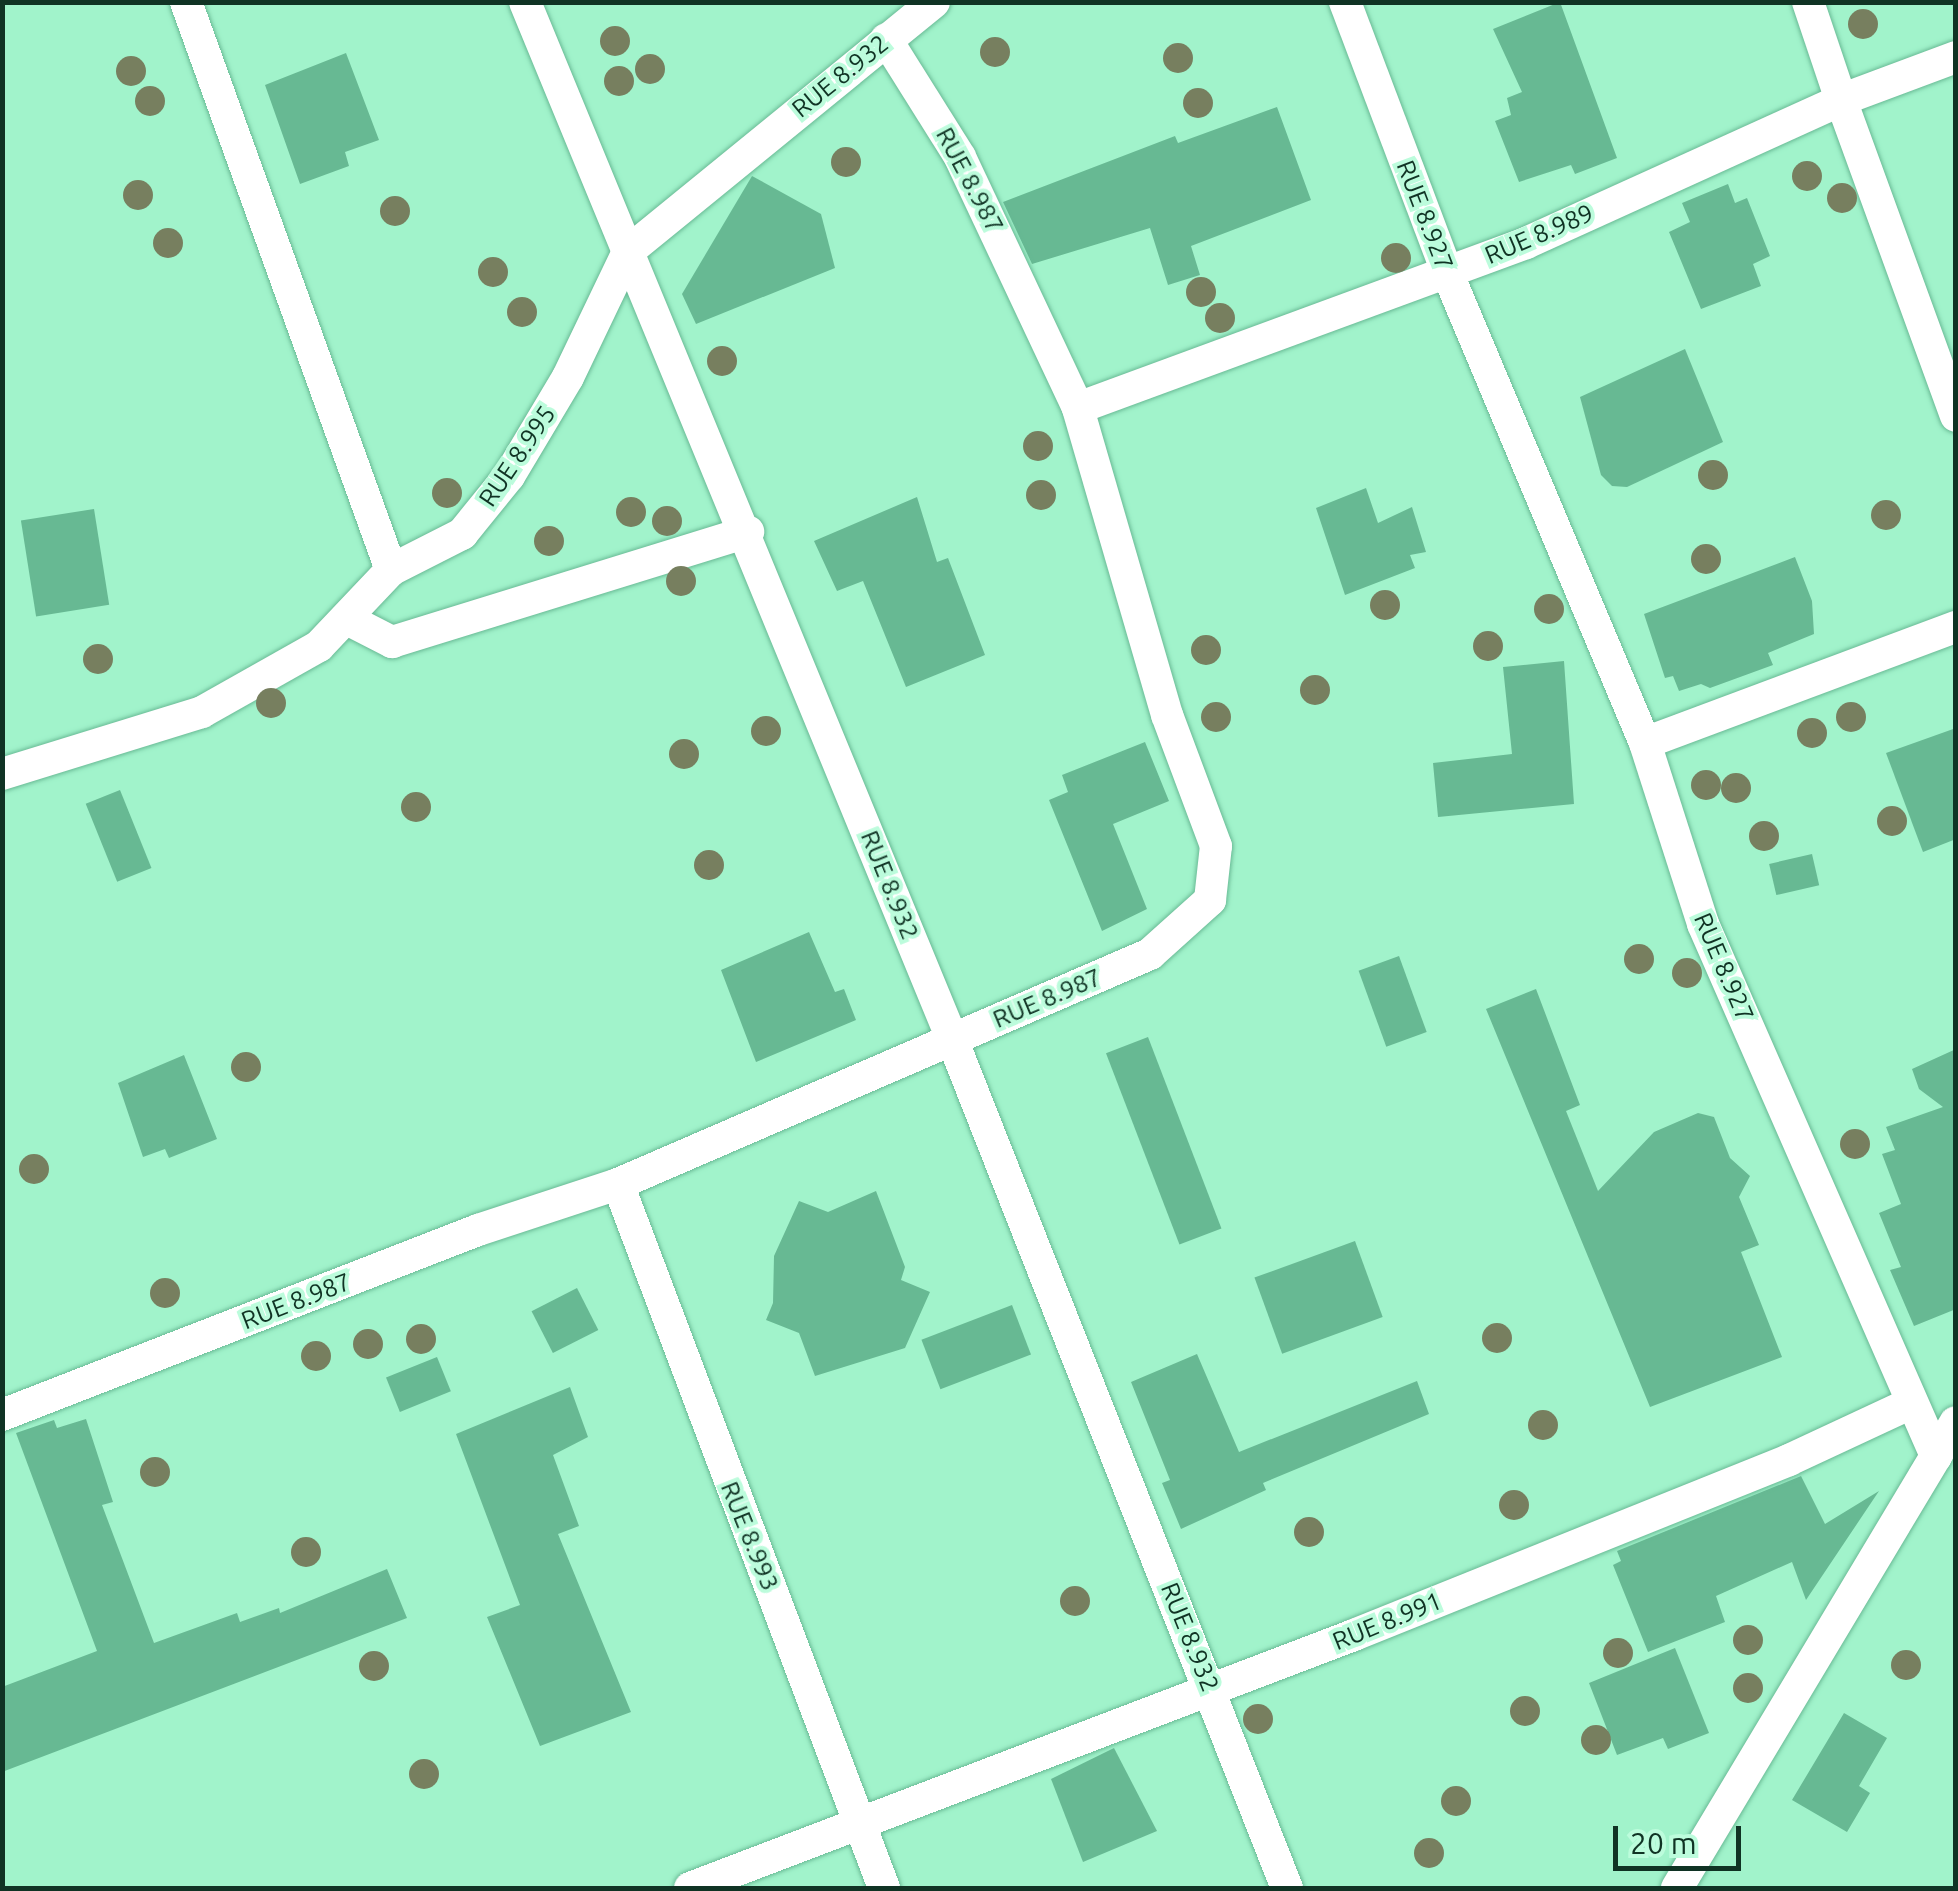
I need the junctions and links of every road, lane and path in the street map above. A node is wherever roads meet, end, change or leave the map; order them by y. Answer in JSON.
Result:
{"nodes":[{"id":1,"x":186,"y":2,"type":"edge"},
{"id":2,"x":525,"y":2,"type":"edge"},
{"id":3,"x":934,"y":2,"type":"edge"},
{"id":4,"x":1345,"y":2,"type":"edge"},
{"id":5,"x":1808,"y":2,"type":"edge"},
{"id":6,"x":886,"y":39,"type":"junction"},
{"id":7,"x":1956,"y":57,"type":"edge"},
{"id":8,"x":1841,"y":100,"type":"junction"},
{"id":9,"x":628,"y":252,"type":"junction"},
{"id":10,"x":1448,"y":272,"type":"junction"},
{"id":11,"x":1078,"y":408,"type":"junction"},
{"id":12,"x":1956,"y":416,"type":"edge"},
{"id":13,"x":748,"y":532,"type":"junction"},
{"id":14,"x":391,"y":570,"type":"junction"},
{"id":15,"x":346,"y":619,"type":"junction"},
{"id":16,"x":1956,"y":627,"type":"edge"},
{"id":17,"x":1646,"y":743,"type":"junction"},
{"id":18,"x":2,"y":774,"type":"edge"},
{"id":19,"x":952,"y":1039,"type":"junction"},
{"id":20,"x":618,"y":1184,"type":"junction"},
{"id":21,"x":1909,"y":1404,"type":"junction"},
{"id":22,"x":2,"y":1415,"type":"edge"},
{"id":23,"x":1956,"y":1422,"type":"edge"},
{"id":24,"x":1936,"y":1456,"type":"junction"},
{"id":25,"x":1211,"y":1689,"type":"junction"},
{"id":26,"x":861,"y":1828,"type":"junction"},
{"id":27,"x":690,"y":1888,"type":"edge"},
{"id":28,"x":884,"y":1888,"type":"edge"},
{"id":29,"x":1288,"y":1888,"type":"edge"},
{"id":30,"x":1677,"y":1888,"type":"edge"}],
"edges":[{"from":1,"to":14,"type":"street"},
{"from":2,"to":9,"type":"street"},
{"from":3,"to":6,"type":"street","name":"RUE 8.932"},
{"from":4,"to":10,"type":"street","name":"RUE 8.927"},
{"from":5,"to":8,"type":"street"},
{"from":6,"to":9,"type":"street","name":"RUE 8.932"},
{"from":6,"to":11,"type":"street","name":"RUE 8.987"},
{"from":7,"to":8,"type":"street","name":"RUE 8.989"},
{"from":8,"to":10,"type":"street","name":"RUE 8.989"},
{"from":8,"to":12,"type":"street"},
{"from":9,"to":13,"type":"street","name":"RUE 8.932"},
{"from":9,"to":14,"type":"street","name":"RUE 8.995"},
{"from":10,"to":11,"type":"street","name":"RUE 8.989"},
{"from":10,"to":17,"type":"street","name":"RUE 8.927"},
{"from":11,"to":19,"type":"street","name":"RUE 8.987"},
{"from":13,"to":15,"type":"street"},
{"from":13,"to":19,"type":"street","name":"RUE 8.932"},
{"from":14,"to":15,"type":"street","name":"RUE 8.995"},
{"from":15,"to":18,"type":"street","name":"RUE 8.995"},
{"from":16,"to":17,"type":"street"},
{"from":17,"to":21,"type":"street","name":"RUE 8.927"},
{"from":19,"to":20,"type":"street","name":"RUE 8.987"},
{"from":19,"to":25,"type":"street","name":"RUE 8.932"},
{"from":20,"to":22,"type":"street","name":"RUE 8.987"},
{"from":20,"to":26,"type":"street","name":"RUE 8.993"},
{"from":21,"to":24,"type":"street","name":"RUE 8.927"},
{"from":21,"to":25,"type":"street","name":"RUE 8.991"},
{"from":23,"to":24,"type":"street"},
{"from":24,"to":30,"type":"street"},
{"from":25,"to":26,"type":"street","name":"RUE 8.991"},
{"from":25,"to":29,"type":"street","name":"RUE 8.932"},
{"from":26,"to":27,"type":"street","name":"RUE 8.991"},
{"from":26,"to":28,"type":"street","name":"RUE 8.993"}]}
